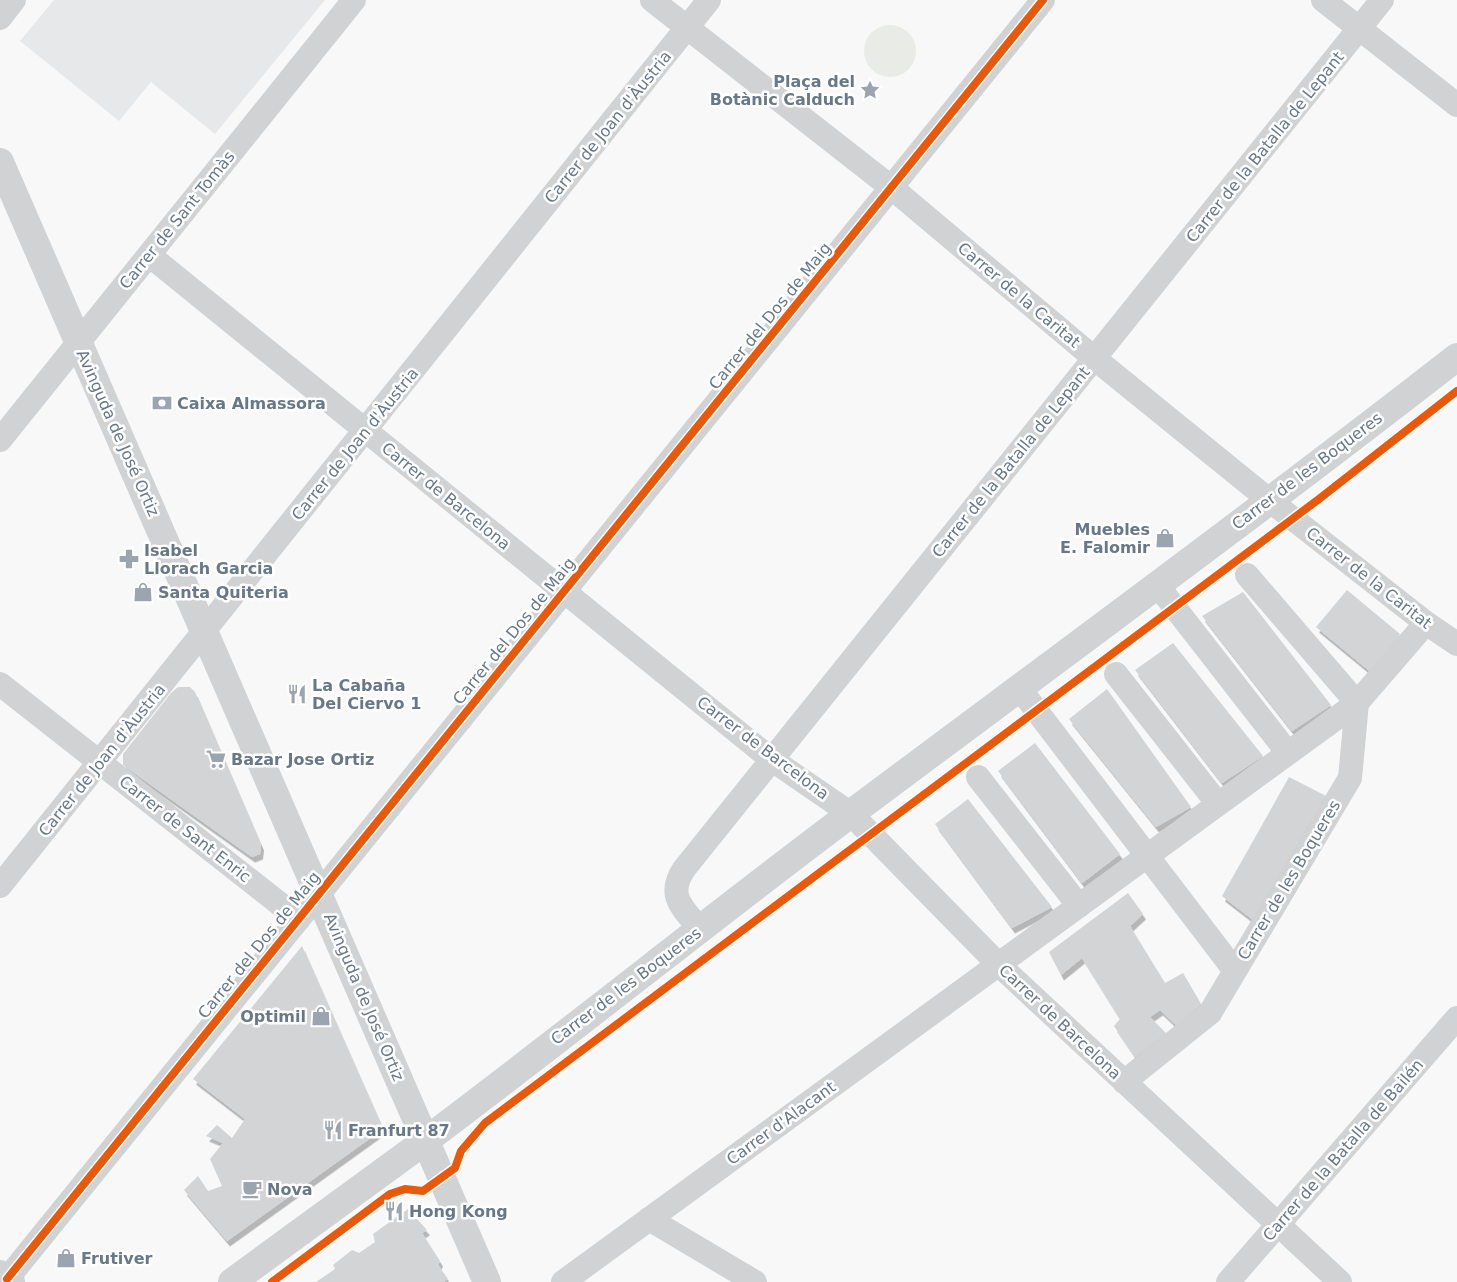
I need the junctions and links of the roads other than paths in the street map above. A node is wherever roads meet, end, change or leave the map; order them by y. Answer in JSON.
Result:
{"nodes":[{"id":1,"x":14,"y":0,"type":"edge"},
{"id":2,"x":354,"y":0,"type":"edge"},
{"id":3,"x":652,"y":0,"type":"edge"},
{"id":4,"x":709,"y":0,"type":"edge"},
{"id":5,"x":1043,"y":0,"type":"edge"},
{"id":6,"x":1323,"y":0,"type":"edge"},
{"id":7,"x":1382,"y":0,"type":"edge"},
{"id":8,"x":0,"y":18,"type":"edge"},
{"id":9,"x":686,"y":28,"type":"junction"},
{"id":10,"x":1360,"y":29,"type":"junction"},
{"id":11,"x":1457,"y":104,"type":"edge"},
{"id":12,"x":0,"y":162,"type":"edge"},
{"id":13,"x":892,"y":188,"type":"junction"},
{"id":14,"x":149,"y":255,"type":"junction"},
{"id":15,"x":1457,"y":338,"type":"edge"},
{"id":16,"x":79,"y":343,"type":"junction"},
{"id":17,"x":1457,"y":357,"type":"edge"},
{"id":18,"x":1094,"y":358,"type":"junction"},
{"id":19,"x":1427,"y":380,"type":"junction"},
{"id":20,"x":366,"y":431,"type":"junction"},
{"id":21,"x":0,"y":440,"type":"edge"},
{"id":22,"x":1269,"y":500,"type":"junction"},
{"id":23,"x":1247,"y":576,"type":"dead end"},
{"id":24,"x":1158,"y":586,"type":"junction"},
{"id":25,"x":564,"y":591,"type":"junction"},
{"id":26,"x":1426,"y":623,"type":"junction"},
{"id":27,"x":206,"y":630,"type":"junction"},
{"id":28,"x":1457,"y":644,"type":"edge"},
{"id":29,"x":1116,"y":674,"type":"dead end"},
{"id":30,"x":0,"y":684,"type":"edge"},
{"id":31,"x":1020,"y":689,"type":"junction"},
{"id":32,"x":1357,"y":702,"type":"junction"},
{"id":33,"x":1288,"y":753,"type":"junction"},
{"id":34,"x":771,"y":759,"type":"junction"},
{"id":35,"x":100,"y":762,"type":"junction"},
{"id":36,"x":978,"y":777,"type":"dead end"},
{"id":37,"x":1218,"y":804,"type":"junction"},
{"id":38,"x":851,"y":814,"type":"junction"},
{"id":39,"x":1146,"y":857,"type":"junction"},
{"id":40,"x":0,"y":886,"type":"edge"},
{"id":41,"x":320,"y":893,"type":"junction"},
{"id":42,"x":1079,"y":906,"type":"junction"},
{"id":43,"x":299,"y":918,"type":"junction"},
{"id":44,"x":700,"y":929,"type":"junction"},
{"id":45,"x":999,"y":965,"type":"junction"},
{"id":46,"x":1235,"y":971,"type":"junction"},
{"id":47,"x":1457,"y":1018,"type":"edge"},
{"id":48,"x":1124,"y":1082,"type":"junction"},
{"id":49,"x":426,"y":1140,"type":"junction"},
{"id":50,"x":649,"y":1219,"type":"junction"},
{"id":51,"x":1278,"y":1224,"type":"junction"},
{"id":52,"x":6,"y":1278,"type":"edge"},
{"id":53,"x":232,"y":1282,"type":"edge"},
{"id":54,"x":487,"y":1282,"type":"edge"},
{"id":55,"x":563,"y":1282,"type":"edge"},
{"id":56,"x":755,"y":1282,"type":"edge"},
{"id":57,"x":1228,"y":1282,"type":"edge"},
{"id":58,"x":1340,"y":1282,"type":"edge"}],
"edges":[{"from":1,"to":8,"type":"street"},
{"from":2,"to":14,"type":"street","name":"Carrer de Sant Tomàs"},
{"from":3,"to":9,"type":"street","name":"Carrer de la Caritat"},
{"from":4,"to":9,"type":"street","name":"Carrer de Joan d'Àustria"},
{"from":5,"to":13,"type":"street","name":"Carrer del Dos de Maig"},
{"from":6,"to":10,"type":"street"},
{"from":7,"to":10,"type":"street","name":"Carrer de la Batalla de Lepant"},
{"from":9,"to":13,"type":"street","name":"Carrer de la Caritat"},
{"from":9,"to":20,"type":"street","name":"Carrer de Joan d'Àustria"},
{"from":10,"to":11,"type":"street"},
{"from":10,"to":18,"type":"street","name":"Carrer de la Batalla de Lepant"},
{"from":12,"to":16,"type":"street","name":"Avinguda de José Ortiz"},
{"from":13,"to":18,"type":"street","name":"Carrer de la Caritat"},
{"from":13,"to":25,"type":"street","name":"Carrer del Dos de Maig"},
{"from":14,"to":16,"type":"street","name":"Carrer de Sant Tomàs"},
{"from":14,"to":20,"type":"street","name":"Carrer de Barcelona"},
{"from":15,"to":19,"type":"street"},
{"from":16,"to":21,"type":"street","name":"Carrer de Sant Tomàs"},
{"from":16,"to":27,"type":"street","name":"Avinguda de José Ortiz"},
{"from":17,"to":19,"type":"street","name":"Carrer de les Boqueres"},
{"from":18,"to":22,"type":"street","name":"Carrer de la Caritat"},
{"from":18,"to":34,"type":"street","name":"Carrer de la Batalla de Lepant"},
{"from":19,"to":22,"type":"street","name":"Carrer de les Boqueres"},
{"from":20,"to":25,"type":"street","name":"Carrer de Barcelona"},
{"from":20,"to":27,"type":"street","name":"Carrer de Joan d'Àustria"},
{"from":22,"to":24,"type":"street","name":"Carrer de les Boqueres"},
{"from":22,"to":26,"type":"street","name":"Carrer de la Caritat"},
{"from":23,"to":32,"type":"street"},
{"from":24,"to":31,"type":"street","name":"Carrer de les Boqueres"},
{"from":24,"to":33,"type":"street"},
{"from":25,"to":34,"type":"street","name":"Carrer de Barcelona"},
{"from":25,"to":41,"type":"street","name":"Carrer del Dos de Maig"},
{"from":26,"to":28,"type":"street","name":"Carrer de la Caritat"},
{"from":26,"to":32,"type":"street"},
{"from":27,"to":35,"type":"street","name":"Carrer de Joan d'Àustria"},
{"from":27,"to":41,"type":"street","name":"Avinguda de José Ortiz"},
{"from":29,"to":37,"type":"street"},
{"from":30,"to":35,"type":"street","name":"Carrer de Sant Enric"},
{"from":31,"to":38,"type":"street","name":"Carrer de les Boqueres"},
{"from":31,"to":39,"type":"street","name":"Carrer de les Boqueres"},
{"from":32,"to":33,"type":"street"},
{"from":32,"to":46,"type":"street","name":"Carrer de les Boqueres"},
{"from":33,"to":37,"type":"street"},
{"from":34,"to":38,"type":"street","name":"Carrer de Barcelona"},
{"from":34,"to":44,"type":"street","name":"Carrer de la Batalla de Lepant"},
{"from":35,"to":40,"type":"street","name":"Carrer de Joan d'Àustria"},
{"from":35,"to":43,"type":"street","name":"Carrer de Sant Enric"},
{"from":36,"to":42,"type":"street"},
{"from":37,"to":39,"type":"street"},
{"from":38,"to":44,"type":"street","name":"Carrer de les Boqueres"},
{"from":38,"to":45,"type":"street","name":"Carrer de Barcelona"},
{"from":39,"to":42,"type":"street"},
{"from":39,"to":46,"type":"street","name":"Carrer de les Boqueres"},
{"from":41,"to":43,"type":"street","name":"Carrer del Dos de Maig"},
{"from":41,"to":49,"type":"street","name":"Avinguda de José Ortiz"},
{"from":42,"to":45,"type":"street"},
{"from":43,"to":52,"type":"street","name":"Carrer del Dos de Maig"},
{"from":44,"to":49,"type":"street","name":"Carrer de les Boqueres"},
{"from":45,"to":48,"type":"street","name":"Carrer de Barcelona"},
{"from":45,"to":50,"type":"street","name":"Carrer d'Alacant"},
{"from":46,"to":48,"type":"street","name":"Carrer de les Boqueres"},
{"from":47,"to":51,"type":"street","name":"Carrer de la Batalla de Bailén"},
{"from":48,"to":51,"type":"street","name":"Carrer de Barcelona"},
{"from":49,"to":53,"type":"street","name":"Carrer de les Boqueres"},
{"from":49,"to":54,"type":"street","name":"Avinguda de José Ortiz"},
{"from":50,"to":55,"type":"street","name":"Carrer d'Alacant"},
{"from":50,"to":56,"type":"street"},
{"from":51,"to":57,"type":"street","name":"Carrer de la Batalla de Bailén"},
{"from":51,"to":58,"type":"street","name":"Carrer de Barcelona"}]}
